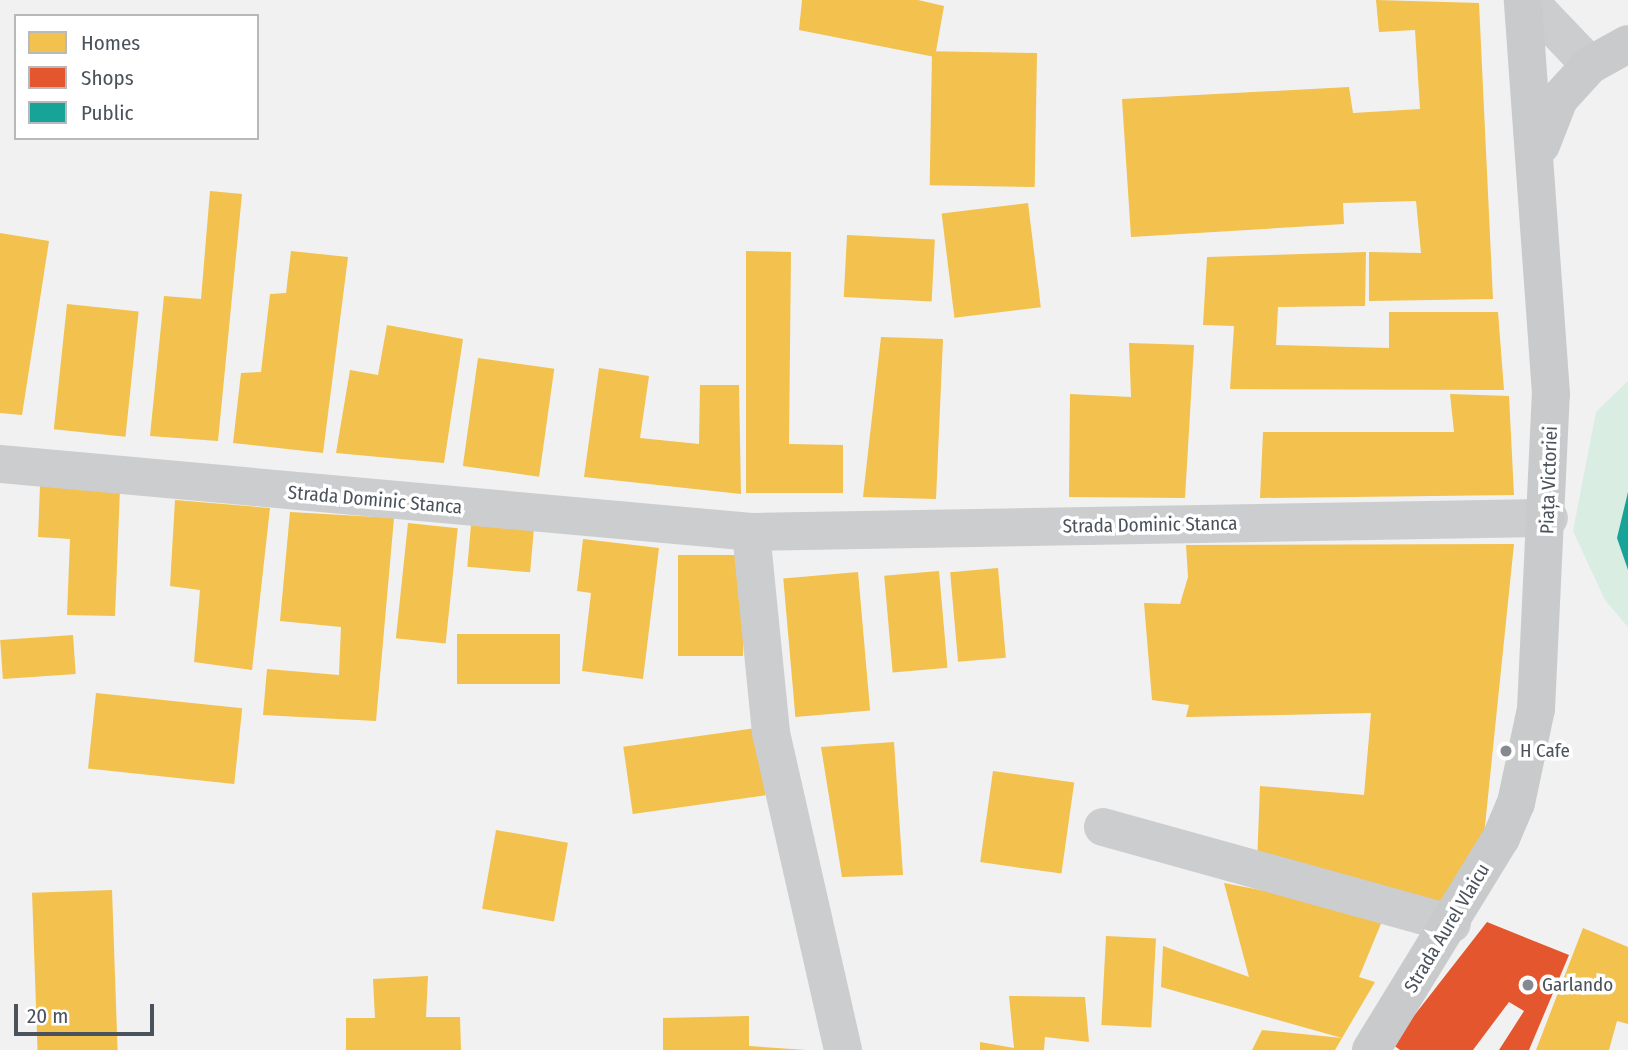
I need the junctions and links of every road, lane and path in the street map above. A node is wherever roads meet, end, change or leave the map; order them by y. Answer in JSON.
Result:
{"nodes":[{"id":1,"x":1525,"y":0,"type":"edge"},
{"id":2,"x":1628,"y":44,"type":"edge"},
{"id":3,"x":1590,"y":65,"type":"junction"},
{"id":4,"x":1538,"y":154,"type":"junction"},
{"id":5,"x":0,"y":464,"type":"edge"},
{"id":6,"x":1549,"y":517,"type":"junction"},
{"id":7,"x":751,"y":532,"type":"junction"},
{"id":8,"x":1516,"y":803,"type":"joint"},
{"id":9,"x":1103,"y":827,"type":"dead end"},
{"id":10,"x":1452,"y":924,"type":"junction"},
{"id":11,"x":843,"y":1050,"type":"edge"},
{"id":12,"x":1371,"y":1050,"type":"edge"}],
"edges":[{"from":1,"to":3,"type":"street"},
{"from":1,"to":4,"type":"main road","name":"Piața Victoriei"},
{"from":2,"to":3,"type":"main road","name":"Piața Victoriei"},
{"from":3,"to":4,"type":"main road","name":"Piața Victoriei"},
{"from":4,"to":6,"type":"main road","name":"Piața Victoriei"},
{"from":5,"to":7,"type":"street","name":"Strada Dominic Stanca"},
{"from":6,"to":7,"type":"street","name":"Strada Dominic Stanca"},
{"from":6,"to":8,"type":"main road","name":"Piața Victoriei"},
{"from":7,"to":11,"type":"street"},
{"from":8,"to":10,"type":"main road","name":"Strada Aurel Vlaicu"},
{"from":9,"to":10,"type":"street"},
{"from":10,"to":12,"type":"main road","name":"Strada Aurel Vlaicu"}]}
